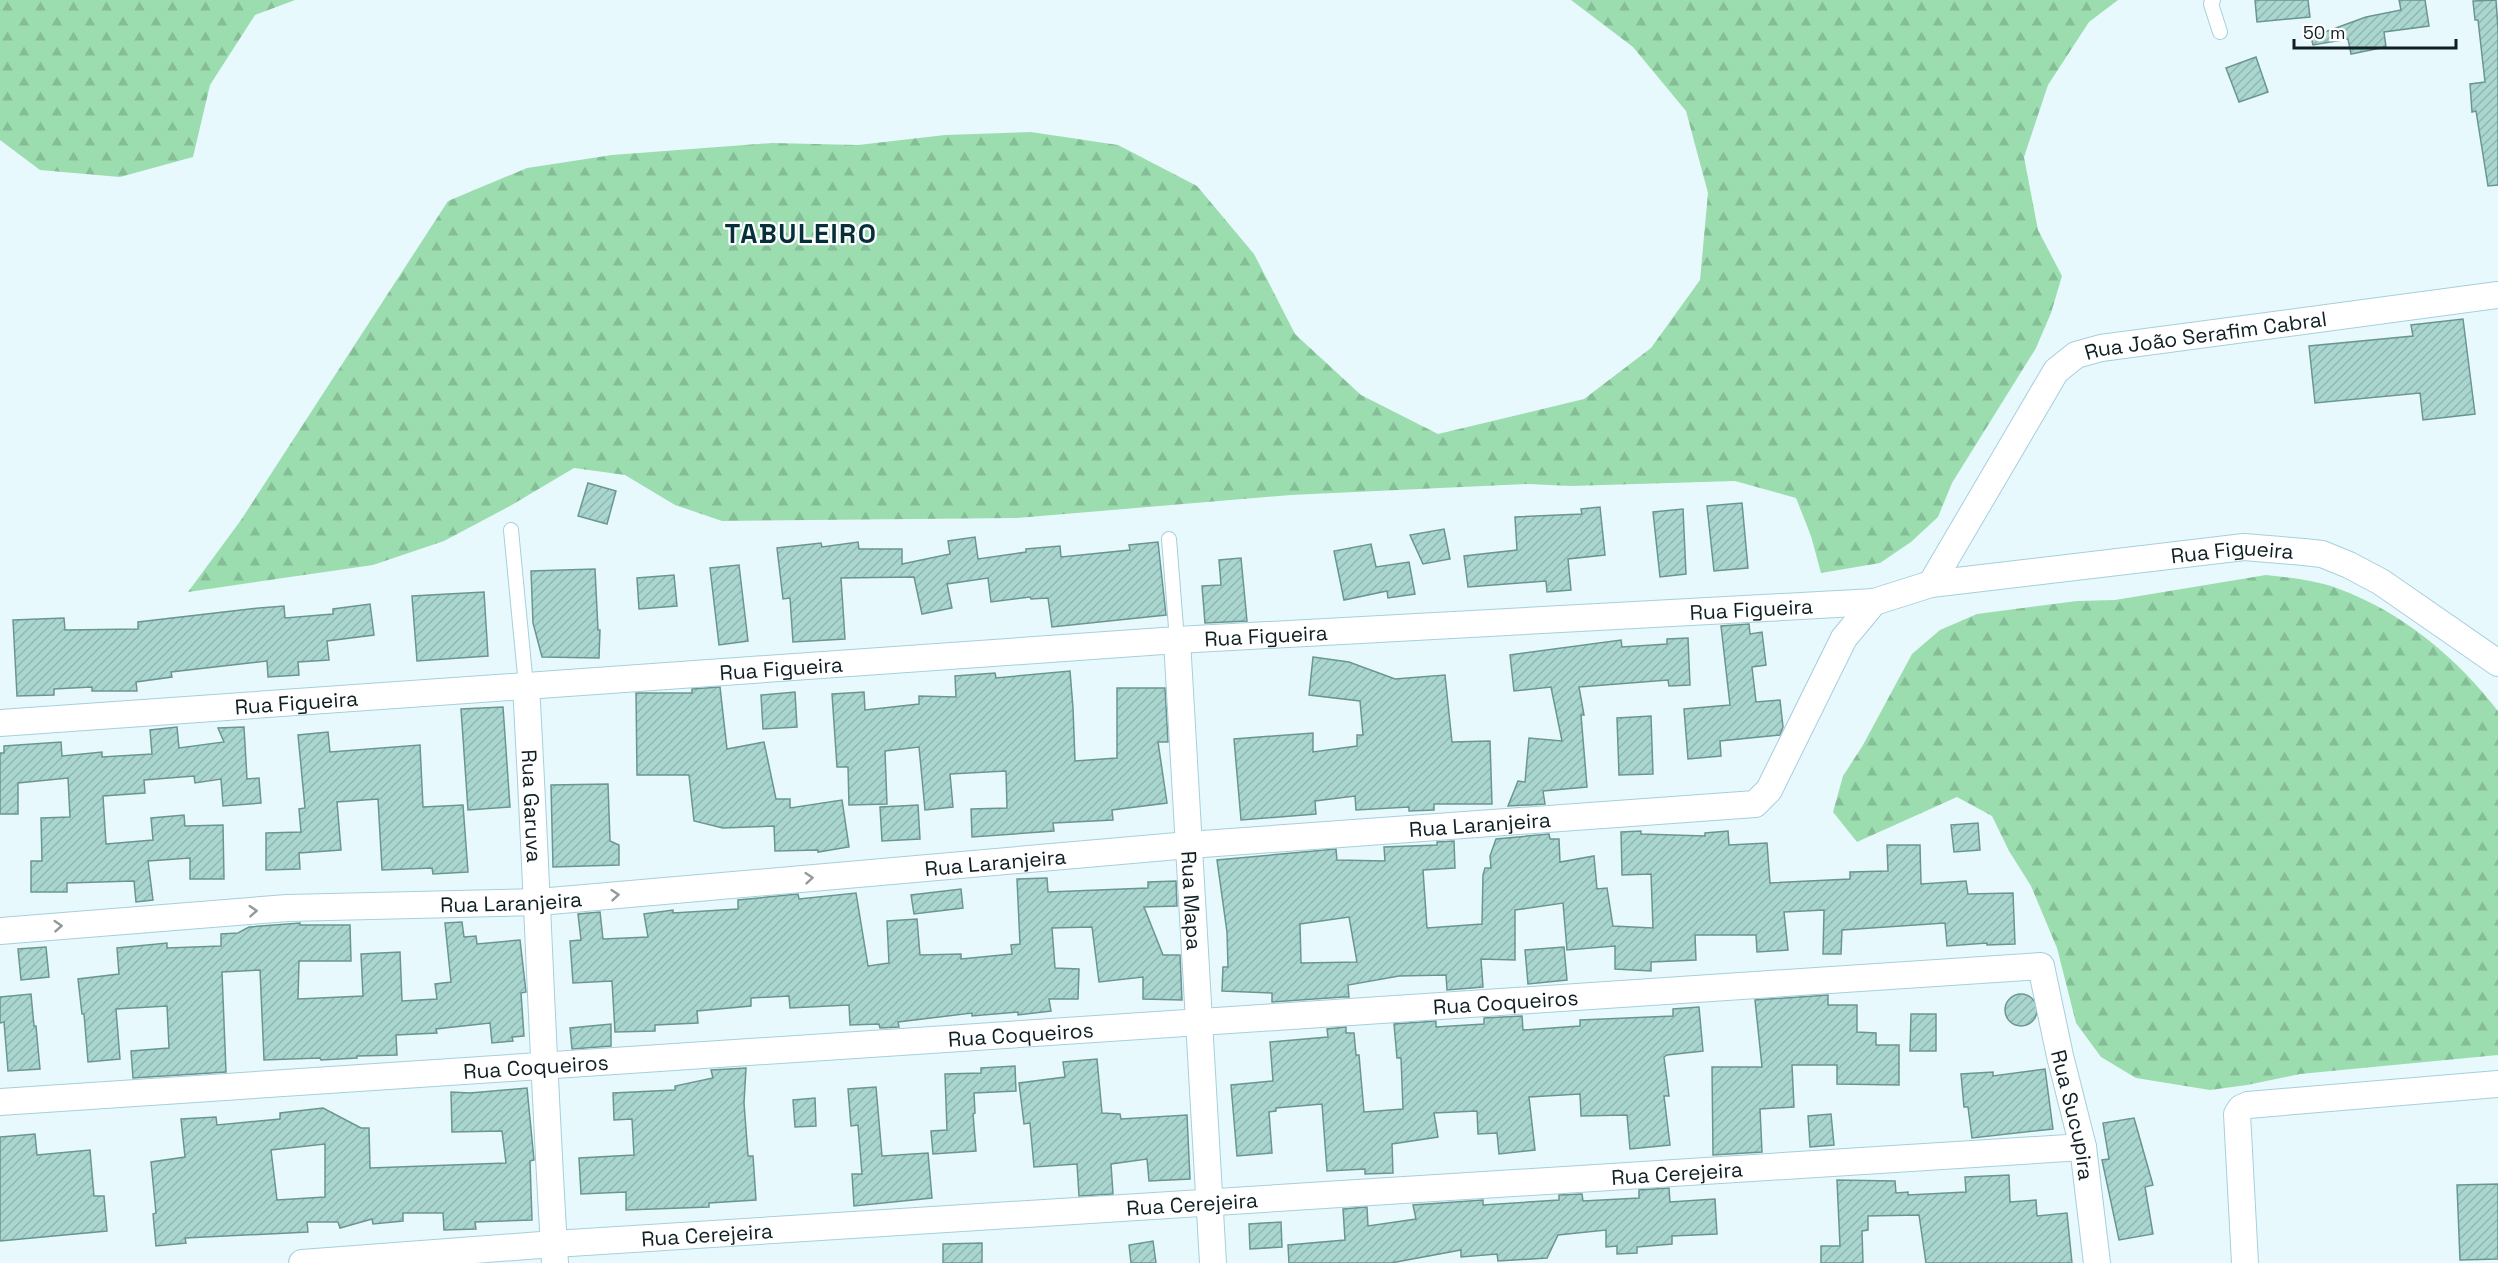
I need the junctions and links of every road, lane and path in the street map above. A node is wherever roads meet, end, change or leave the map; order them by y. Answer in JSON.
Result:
{"nodes":[{"id":1,"x":2213,"y":0,"type":"edge"},
{"id":2,"x":2220,"y":32,"type":"dead end"},
{"id":3,"x":2498,"y":295,"type":"edge"},
{"id":4,"x":511,"y":530,"type":"dead end"},
{"id":5,"x":1169,"y":539,"type":"dead end"},
{"id":6,"x":1932,"y":584,"type":"junction"},
{"id":7,"x":1874,"y":602,"type":"junction"},
{"id":8,"x":1177,"y":640,"type":"junction"},
{"id":9,"x":2498,"y":663,"type":"edge"},
{"id":10,"x":525,"y":686,"type":"junction"},
{"id":11,"x":0,"y":723,"type":"edge"},
{"id":12,"x":1189,"y":845,"type":"junction"},
{"id":13,"x":539,"y":902,"type":"junction"},
{"id":14,"x":0,"y":931,"type":"edge"},
{"id":15,"x":2041,"y":966,"type":"joint"},
{"id":16,"x":1199,"y":1021,"type":"junction"},
{"id":17,"x":544,"y":1065,"type":"junction"},
{"id":18,"x":2498,"y":1084,"type":"edge"},
{"id":19,"x":0,"y":1101,"type":"edge"},
{"id":20,"x":2083,"y":1147,"type":"junction"},
{"id":21,"x":1210,"y":1202,"type":"junction"},
{"id":22,"x":554,"y":1254,"type":"edge"},
{"id":23,"x":302,"y":1263,"type":"edge"},
{"id":24,"x":1214,"y":1263,"type":"edge"},
{"id":25,"x":2097,"y":1263,"type":"edge"},
{"id":26,"x":2245,"y":1263,"type":"edge"}],
"edges":[{"from":1,"to":2,"type":"lane"},
{"from":3,"to":6,"type":"street","name":"Rua João Serafim Cabral"},
{"from":4,"to":10,"type":"lane","name":"Rua Garuva"},
{"from":5,"to":8,"type":"lane","name":"Rua Mapa"},
{"from":6,"to":7,"type":"street","name":"Rua Figueira"},
{"from":6,"to":9,"type":"street","name":"Rua Figueira"},
{"from":7,"to":8,"type":"street","name":"Rua Figueira"},
{"from":7,"to":12,"type":"street","name":"Rua Laranjeira"},
{"from":8,"to":10,"type":"street","name":"Rua Figueira"},
{"from":8,"to":12,"type":"street","name":"Rua Mapa"},
{"from":10,"to":11,"type":"street","name":"Rua Figueira"},
{"from":10,"to":13,"type":"street","name":"Rua Garuva"},
{"from":13,"to":12,"type":"street","name":"Rua Laranjeira","one_way":true},
{"from":12,"to":16,"type":"street","name":"Rua Mapa"},
{"from":14,"to":13,"type":"street","name":"Rua Laranjeira","one_way":true},
{"from":13,"to":17,"type":"street","name":"Rua Garuva"},
{"from":15,"to":16,"type":"street","name":"Rua Coqueiros"},
{"from":15,"to":20,"type":"street","name":"Rua Sucupira"},
{"from":16,"to":17,"type":"street","name":"Rua Coqueiros"},
{"from":16,"to":21,"type":"street","name":"Rua Mapa"},
{"from":17,"to":19,"type":"street","name":"Rua Coqueiros"},
{"from":17,"to":22,"type":"street","name":"Rua Garuva"},
{"from":18,"to":26,"type":"street"},
{"from":20,"to":21,"type":"street","name":"Rua Cerejeira"},
{"from":20,"to":25,"type":"street","name":"Rua Sucupira"},
{"from":21,"to":22,"type":"street","name":"Rua Cerejeira"},
{"from":21,"to":24,"type":"street","name":"Rua Mapa"},
{"from":22,"to":23,"type":"street","name":"Rua Cerejeira"}]}
